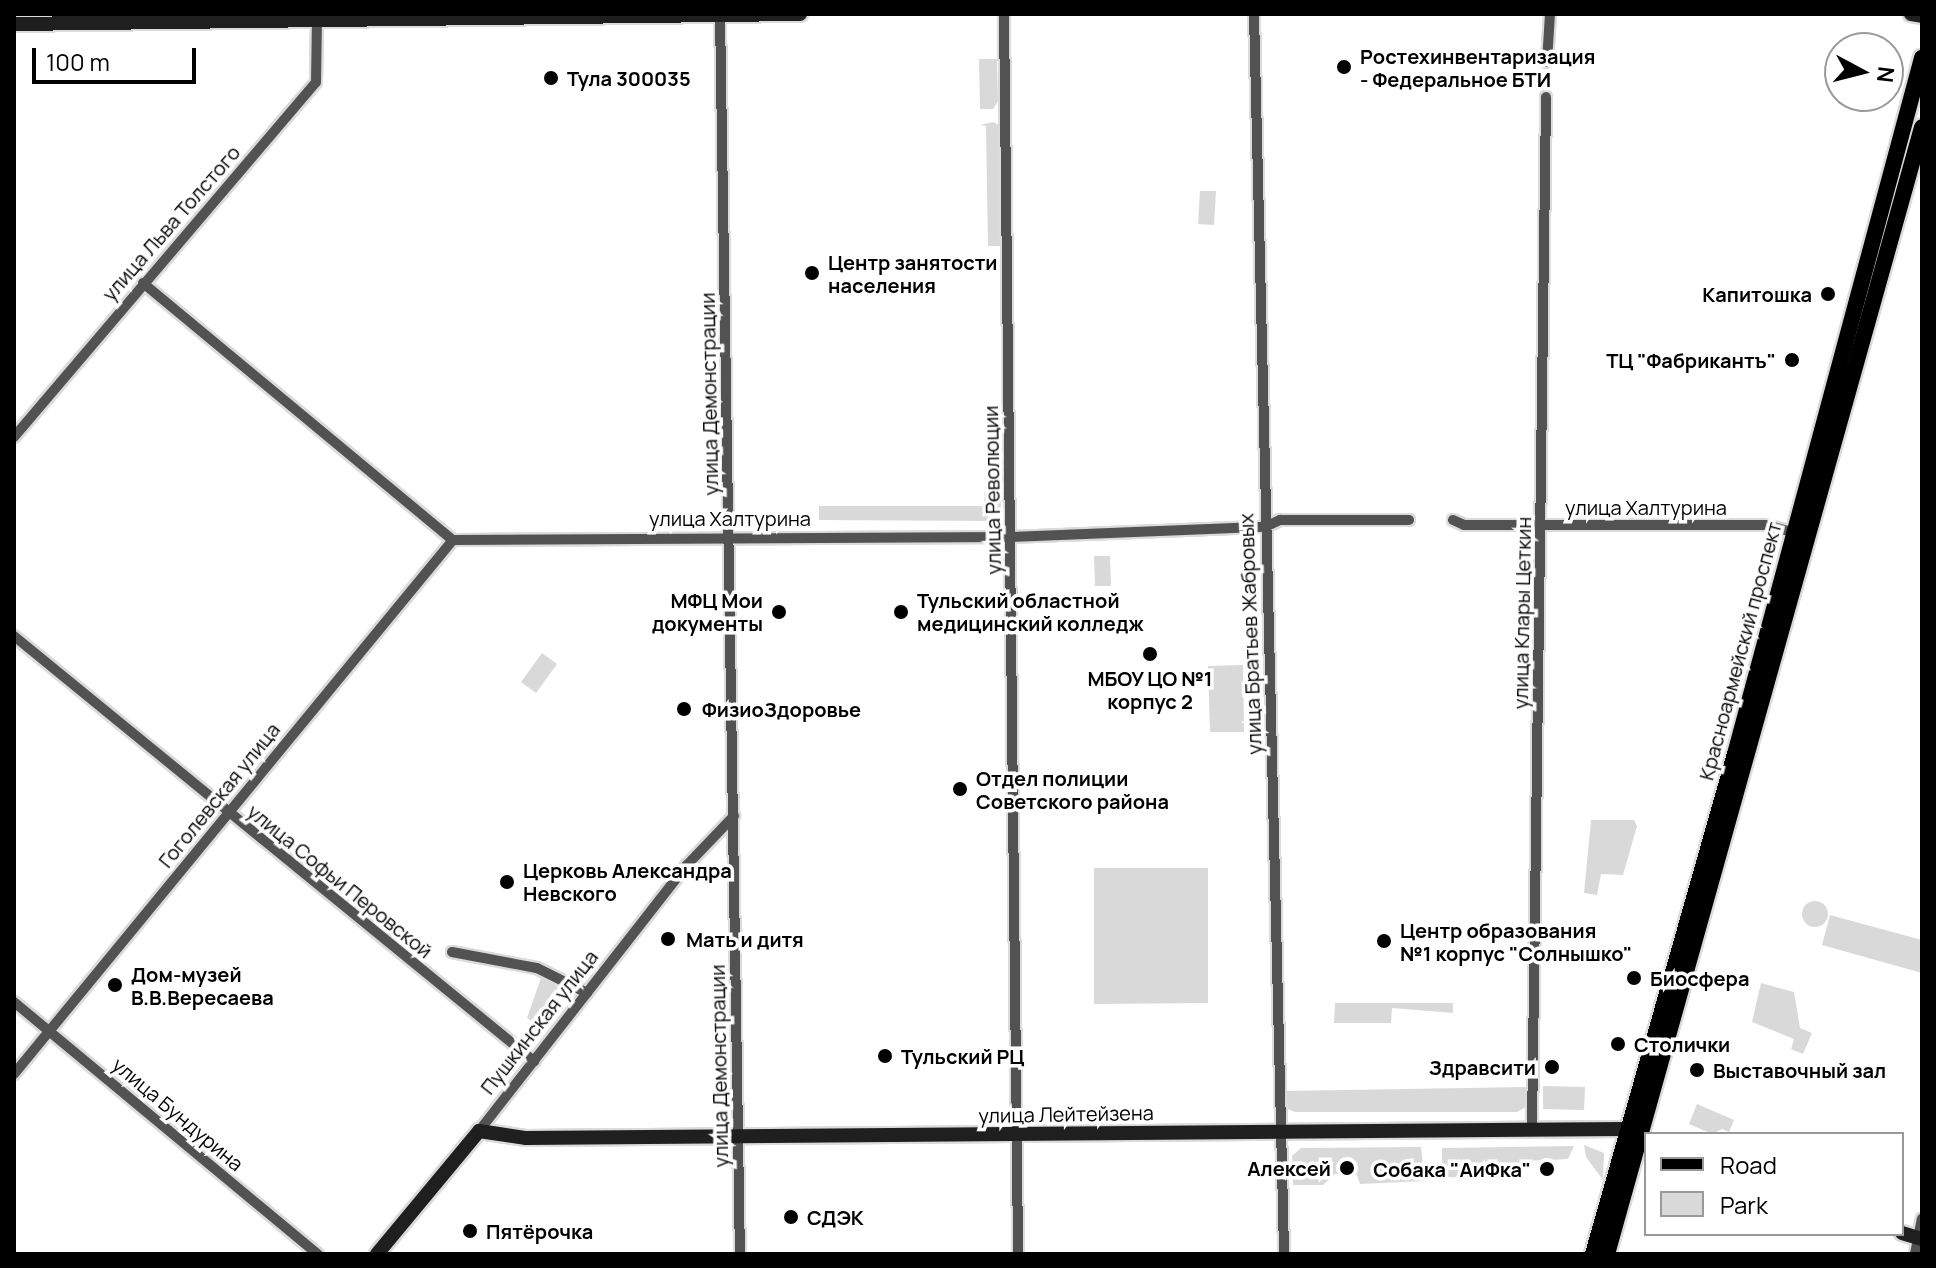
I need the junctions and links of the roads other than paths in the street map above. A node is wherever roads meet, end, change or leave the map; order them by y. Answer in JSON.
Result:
{"nodes":[{"id":1,"x":720,"y":14,"type":"edge"},
{"id":2,"x":800,"y":14,"type":"edge"},
{"id":3,"x":1004,"y":14,"type":"edge"},
{"id":4,"x":1254,"y":14,"type":"edge"},
{"id":5,"x":1550,"y":14,"type":"edge"},
{"id":6,"x":1911,"y":14,"type":"edge"},
{"id":7,"x":1922,"y":16,"type":"edge"},
{"id":8,"x":317,"y":20,"type":"junction"},
{"id":9,"x":14,"y":24,"type":"edge"},
{"id":10,"x":1922,"y":58,"type":"edge"},
{"id":11,"x":1547,"y":62,"type":"tunnel mouth"},
{"id":12,"x":1546,"y":97,"type":"tunnel mouth"},
{"id":13,"x":1922,"y":127,"type":"edge"},
{"id":14,"x":143,"y":283,"type":"junction"},
{"id":15,"x":14,"y":437,"type":"edge"},
{"id":16,"x":1409,"y":520,"type":"dead end"},
{"id":17,"x":1453,"y":520,"type":"dead end"},
{"id":18,"x":1541,"y":525,"type":"junction"},
{"id":19,"x":1265,"y":527,"type":"junction"},
{"id":20,"x":1792,"y":532,"type":"junction"},
{"id":21,"x":729,"y":535,"type":"junction"},
{"id":22,"x":1011,"y":537,"type":"junction"},
{"id":23,"x":453,"y":540,"type":"junction"},
{"id":24,"x":14,"y":636,"type":"edge"},
{"id":25,"x":228,"y":813,"type":"junction"},
{"id":26,"x":734,"y":816,"type":"junction"},
{"id":27,"x":452,"y":952,"type":"dead end"},
{"id":28,"x":587,"y":993,"type":"junction"},
{"id":29,"x":14,"y":1002,"type":"edge"},
{"id":30,"x":49,"y":1031,"type":"junction"},
{"id":31,"x":534,"y":1061,"type":"junction"},
{"id":32,"x":14,"y":1074,"type":"edge"},
{"id":33,"x":1532,"y":1129,"type":"junction"},
{"id":34,"x":1625,"y":1129,"type":"junction"},
{"id":35,"x":479,"y":1131,"type":"junction"},
{"id":36,"x":1281,"y":1131,"type":"junction"},
{"id":37,"x":1644,"y":1132,"type":"edge"},
{"id":38,"x":1648,"y":1132,"type":"edge"},
{"id":39,"x":738,"y":1133,"type":"junction"},
{"id":40,"x":1016,"y":1134,"type":"junction"},
{"id":41,"x":1644,"y":1145,"type":"edge"},
{"id":42,"x":1922,"y":1219,"type":"edge"},
{"id":43,"x":1921,"y":1238,"type":"edge"},
{"id":44,"x":318,"y":1254,"type":"edge"},
{"id":45,"x":377,"y":1254,"type":"edge"},
{"id":46,"x":740,"y":1254,"type":"edge"},
{"id":47,"x":1018,"y":1254,"type":"edge"},
{"id":48,"x":1284,"y":1254,"type":"edge"},
{"id":49,"x":1593,"y":1254,"type":"edge"},
{"id":50,"x":1607,"y":1254,"type":"edge"},
{"id":51,"x":1915,"y":1254,"type":"edge"}],
"edges":[{"from":1,"to":2,"type":"street"},
{"from":1,"to":8,"type":"street"},
{"from":1,"to":21,"type":"street","name":"улица Демонстрации"},
{"from":3,"to":22,"type":"street","name":"улица Революции"},
{"from":4,"to":19,"type":"street","name":"улица Братьев Жабровых"},
{"from":5,"to":11,"type":"street"},
{"from":6,"to":7,"type":"street"},
{"from":8,"to":9,"type":"street"},
{"from":8,"to":14,"type":"street","name":"улица Льва Толстого"},
{"from":10,"to":20,"type":"main road","name":"Красноармейский проспект"},
{"from":12,"to":18,"type":"street","name":"улица Клары Цеткин"},
{"from":13,"to":38,"type":"main road","name":"Красноармейский проспект"},
{"from":14,"to":15,"type":"street","name":"улица Льва Толстого"},
{"from":14,"to":23,"type":"street"},
{"from":16,"to":19,"type":"street","name":"улица Халтурина"},
{"from":17,"to":18,"type":"street","name":"улица Халтурина"},
{"from":18,"to":20,"type":"street","name":"улица Халтурина"},
{"from":18,"to":33,"type":"street","name":"улица Клары Цеткин"},
{"from":19,"to":22,"type":"street","name":"улица Халтурина"},
{"from":19,"to":36,"type":"street","name":"улица Братьев Жабровых"},
{"from":20,"to":34,"type":"main road","name":"Красноармейский проспект"},
{"from":21,"to":22,"type":"street","name":"улица Халтурина"},
{"from":21,"to":23,"type":"street","name":"улица Халтурина"},
{"from":21,"to":26,"type":"street","name":"улица Демонстрации"},
{"from":22,"to":40,"type":"street","name":"улица Революции"},
{"from":23,"to":25,"type":"street","name":"Гоголевская улица"},
{"from":24,"to":25,"type":"street","name":"улица Софьи Перовской"},
{"from":25,"to":30,"type":"street","name":"Гоголевская улица"},
{"from":25,"to":31,"type":"street","name":"улица Софьи Перовской"},
{"from":26,"to":28,"type":"street","name":"Пушкинская улица"},
{"from":26,"to":39,"type":"street","name":"улица Демонстрации"},
{"from":27,"to":28,"type":"street"},
{"from":28,"to":31,"type":"street","name":"Пушкинская улица"},
{"from":29,"to":30,"type":"street","name":"улица Бундурина"},
{"from":30,"to":32,"type":"street","name":"Гоголевская улица"},
{"from":30,"to":44,"type":"street","name":"улица Бундурина"},
{"from":31,"to":35,"type":"street","name":"Пушкинская улица"},
{"from":33,"to":34,"type":"street","name":"улица Лейтейзена"},
{"from":33,"to":36,"type":"street","name":"улица Лейтейзена"},
{"from":34,"to":37,"type":"main road","name":"улица Лейтейзена"},
{"from":34,"to":49,"type":"main road","name":"Красноармейский проспект"},
{"from":35,"to":39,"type":"street","name":"улица Лейтейзена"},
{"from":35,"to":45,"type":"street","name":"Пушкинская улица"},
{"from":36,"to":40,"type":"street","name":"улица Лейтейзена"},
{"from":36,"to":48,"type":"street","name":"улица Братьев Жабровых"},
{"from":39,"to":40,"type":"street","name":"улица Лейтейзена"},
{"from":39,"to":46,"type":"street","name":"улица Демонстрации"},
{"from":40,"to":47,"type":"street","name":"улица Революции"},
{"from":41,"to":50,"type":"main road","name":"Красноармейский проспект"},
{"from":42,"to":43,"type":"street"},
{"from":43,"to":51,"type":"street"}]}
